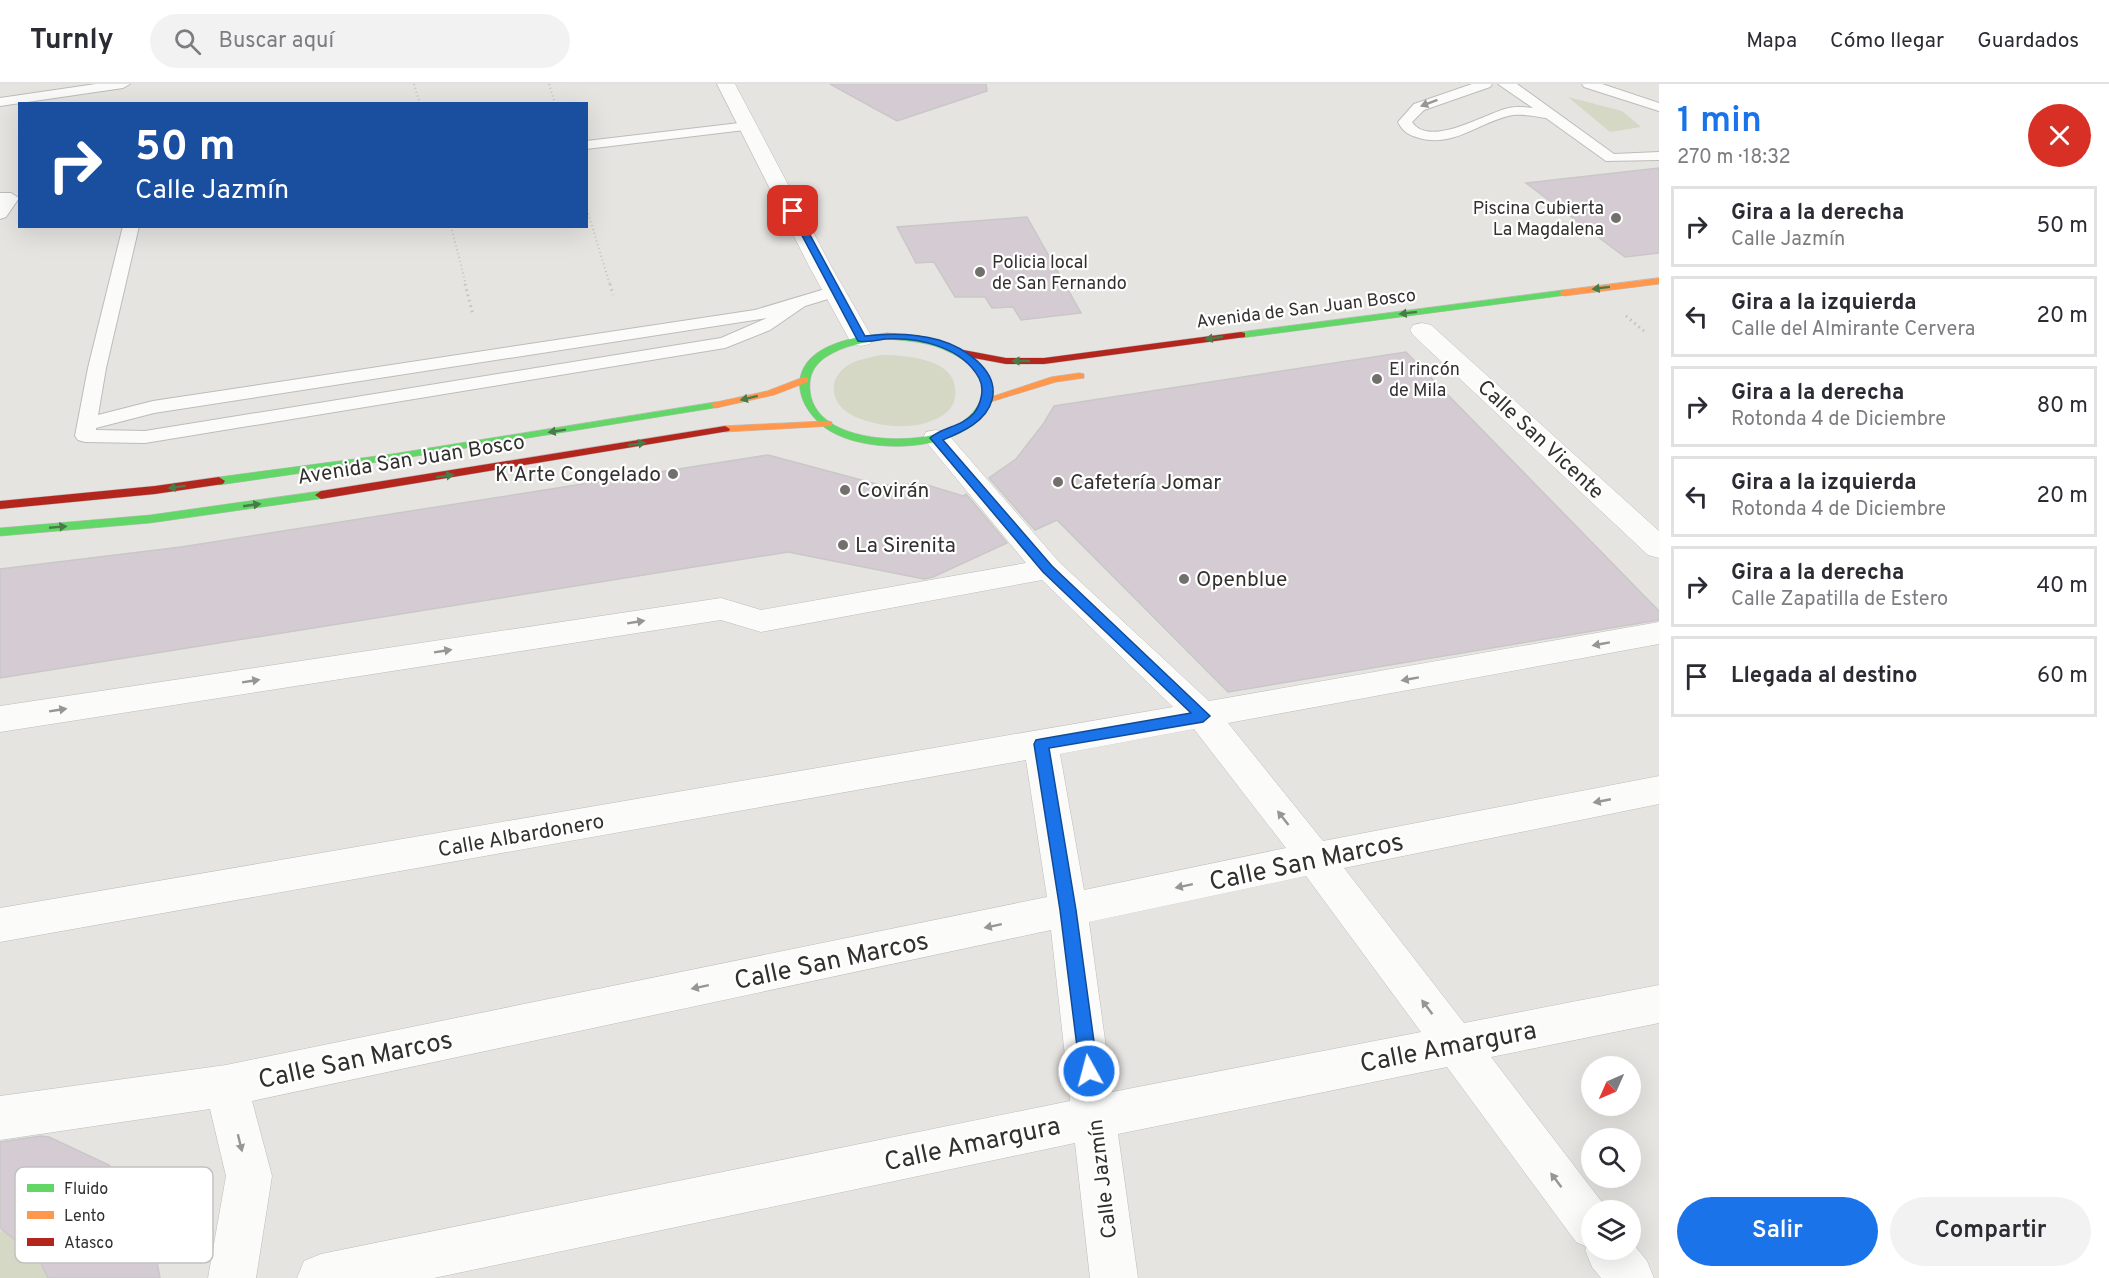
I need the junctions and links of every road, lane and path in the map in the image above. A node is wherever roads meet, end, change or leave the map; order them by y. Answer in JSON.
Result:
{"nodes":[{"id":1,"x":123,"y":84,"type":"edge"},
{"id":2,"x":414,"y":84,"type":"edge"},
{"id":3,"x":549,"y":84,"type":"edge"},
{"id":4,"x":726,"y":84,"type":"edge"},
{"id":5,"x":1485,"y":84,"type":"edge"},
{"id":6,"x":1505,"y":84,"type":"edge"},
{"id":7,"x":1589,"y":84,"type":"edge"},
{"id":8,"x":0,"y":102,"type":"edge"},
{"id":9,"x":419,"y":102,"type":"edge"},
{"id":10,"x":554,"y":102,"type":"edge"},
{"id":11,"x":1659,"y":106,"type":"edge"},
{"id":12,"x":1551,"y":114,"type":"junction"},
{"id":13,"x":748,"y":126,"type":"junction"},
{"id":14,"x":588,"y":145,"type":"edge"},
{"id":15,"x":1659,"y":156,"type":"edge"},
{"id":16,"x":0,"y":198,"type":"edge"},
{"id":17,"x":588,"y":213,"type":"edge"},
{"id":18,"x":0,"y":214,"type":"edge"},
{"id":19,"x":131,"y":228,"type":"edge"},
{"id":20,"x":451,"y":228,"type":"edge"},
{"id":21,"x":1659,"y":281,"type":"edge"},
{"id":22,"x":835,"y":291,"type":"junction"},
{"id":23,"x":613,"y":295,"type":"dead end"},
{"id":24,"x":799,"y":302,"type":"junction"},
{"id":25,"x":473,"y":315,"type":"dead end"},
{"id":26,"x":1426,"y":330,"type":"dead end"},
{"id":27,"x":861,"y":339,"type":"junction"},
{"id":28,"x":958,"y":352,"type":"junction"},
{"id":29,"x":1091,"y":374,"type":"dead end"},
{"id":30,"x":804,"y":380,"type":"junction"},
{"id":31,"x":987,"y":400,"type":"junction"},
{"id":32,"x":88,"y":424,"type":"junction"},
{"id":33,"x":828,"y":424,"type":"junction"},
{"id":34,"x":936,"y":438,"type":"junction"},
{"id":35,"x":0,"y":504,"type":"edge"},
{"id":36,"x":0,"y":532,"type":"edge"},
{"id":37,"x":1659,"y":548,"type":"edge"},
{"id":38,"x":1048,"y":569,"type":"junction"},
{"id":39,"x":1659,"y":633,"type":"edge"},
{"id":40,"x":1203,"y":716,"type":"junction"},
{"id":41,"x":0,"y":719,"type":"edge"},
{"id":42,"x":1041,"y":744,"type":"junction"},
{"id":43,"x":1659,"y":790,"type":"edge"},
{"id":44,"x":1315,"y":858,"type":"junction"},
{"id":45,"x":1068,"y":910,"type":"junction"},
{"id":46,"x":0,"y":925,"type":"edge"},
{"id":47,"x":1659,"y":1004,"type":"edge"},
{"id":48,"x":1454,"y":1044,"type":"junction"},
{"id":49,"x":226,"y":1086,"type":"junction"},
{"id":50,"x":1095,"y":1117,"type":"junction"},
{"id":51,"x":0,"y":1118,"type":"edge"},
{"id":52,"x":1581,"y":1211,"type":"edge"},
{"id":53,"x":1616,"y":1260,"type":"edge"},
{"id":54,"x":232,"y":1278,"type":"edge"},
{"id":55,"x":321,"y":1278,"type":"edge"},
{"id":56,"x":1114,"y":1278,"type":"edge"},
{"id":57,"x":1630,"y":1278,"type":"edge"}],
"edges":[{"from":1,"to":8,"type":"lane"},
{"from":2,"to":9,"type":"path"},
{"from":3,"to":10,"type":"path"},
{"from":4,"to":13,"type":"street"},
{"from":5,"to":12,"type":"lane","one_way":true},
{"from":6,"to":12,"type":"lane"},
{"from":7,"to":11,"type":"lane"},
{"from":12,"to":15,"type":"lane"},
{"from":13,"to":14,"type":"lane"},
{"from":13,"to":22,"type":"street"},
{"from":16,"to":18,"type":"lane"},
{"from":17,"to":23,"type":"path"},
{"from":19,"to":32,"type":"lane"},
{"from":20,"to":25,"type":"path"},
{"from":21,"to":28,"type":"street","name":"Avenida de San Juan Bosco","one_way":true},
{"from":22,"to":24,"type":"lane"},
{"from":22,"to":27,"type":"street"},
{"from":24,"to":32,"type":"lane"},
{"from":24,"to":32,"type":"lane"},
{"from":26,"to":37,"type":"street","name":"Calle San Vicente"},
{"from":27,"to":28,"type":"street"},
{"from":27,"to":30,"type":"street"},
{"from":28,"to":31,"type":"street"},
{"from":29,"to":31,"type":"street"},
{"from":30,"to":33,"type":"street"},
{"from":30,"to":35,"type":"street","name":"Avenida San Juan Bosco","one_way":true},
{"from":31,"to":34,"type":"street"},
{"from":33,"to":34,"type":"street"},
{"from":36,"to":33,"type":"street","name":"Avenida San Juan Bosco","one_way":true},
{"from":34,"to":38,"type":"street"},
{"from":38,"to":40,"type":"street"},
{"from":41,"to":38,"type":"street","one_way":true},
{"from":39,"to":40,"type":"street","one_way":true},
{"from":40,"to":42,"type":"street"},
{"from":44,"to":40,"type":"street","one_way":true},
{"from":42,"to":45,"type":"street","name":"Calle Jazmín"},
{"from":42,"to":46,"type":"street","name":"Calle Albardonero"},
{"from":43,"to":44,"type":"street","name":"Calle San Marcos","one_way":true},
{"from":44,"to":45,"type":"street","name":"Calle San Marcos","one_way":true},
{"from":48,"to":44,"type":"street","one_way":true},
{"from":45,"to":49,"type":"street","name":"Calle San Marcos","one_way":true},
{"from":45,"to":50,"type":"street","name":"Calle Jazmín"},
{"from":47,"to":48,"type":"street","name":"Calle Amargura"},
{"from":48,"to":50,"type":"street","name":"Calle Amargura"},
{"from":52,"to":48,"type":"street","one_way":true},
{"from":49,"to":51,"type":"street","name":"Calle San Marcos"},
{"from":49,"to":54,"type":"street","one_way":true},
{"from":50,"to":55,"type":"street","name":"Calle Amargura"},
{"from":50,"to":56,"type":"street","name":"Calle Jazmín"},
{"from":53,"to":57,"type":"street"}]}
